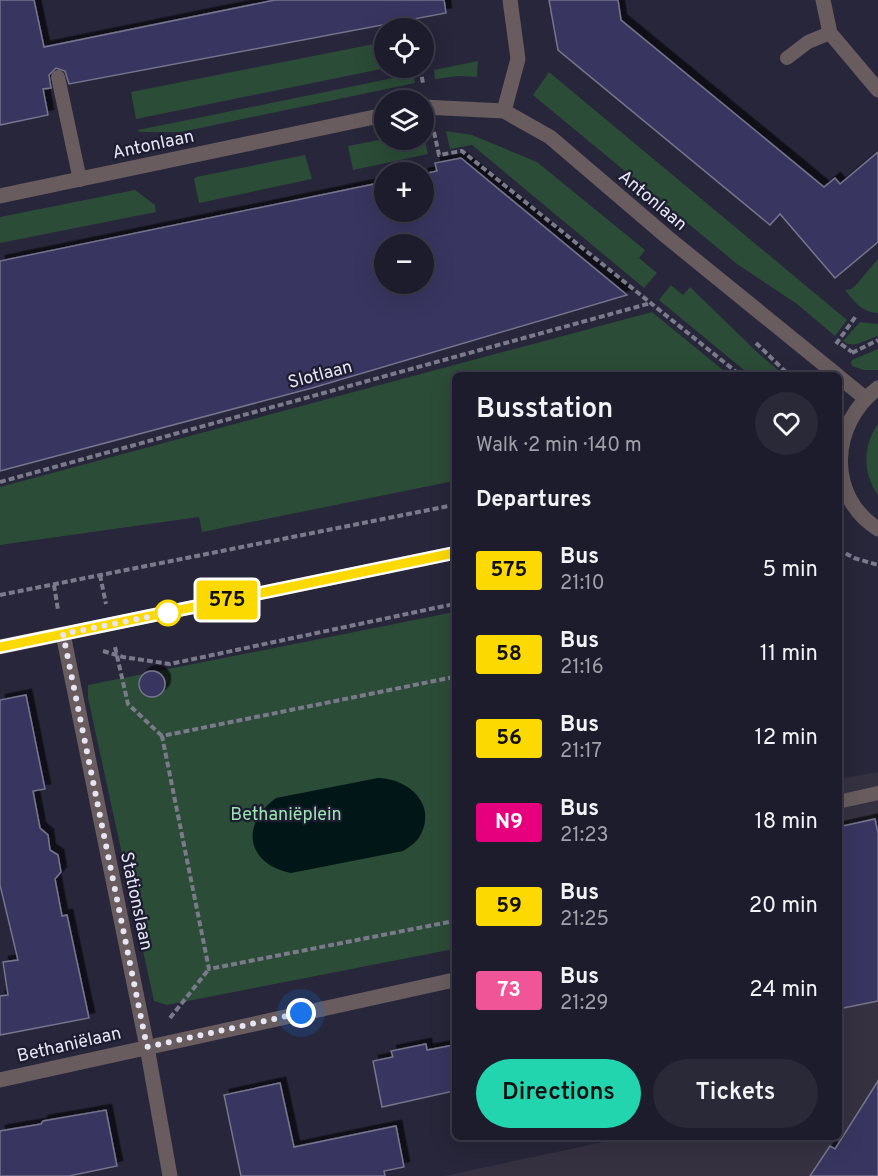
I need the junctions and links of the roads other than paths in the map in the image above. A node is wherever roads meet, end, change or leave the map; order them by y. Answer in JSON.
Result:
{"nodes":[{"id":1,"x":510,"y":0,"type":"edge"},
{"id":2,"x":823,"y":0,"type":"edge"},
{"id":3,"x":830,"y":33,"type":"junction"},
{"id":4,"x":787,"y":58,"type":"dead end"},
{"id":5,"x":58,"y":77,"type":"dead end"},
{"id":6,"x":878,"y":90,"type":"edge"},
{"id":7,"x":434,"y":107,"type":"edge"},
{"id":8,"x":504,"y":111,"type":"junction"},
{"id":9,"x":374,"y":117,"type":"edge"},
{"id":10,"x":80,"y":180,"type":"junction"},
{"id":11,"x":0,"y":196,"type":"edge"},
{"id":12,"x":833,"y":372,"type":"edge"},
{"id":13,"x":842,"y":379,"type":"edge"},
{"id":14,"x":878,"y":388,"type":"edge"},
{"id":15,"x":865,"y":398,"type":"junction"},
{"id":16,"x":842,"y":444,"type":"edge"},
{"id":17,"x":842,"y":482,"type":"edge"},
{"id":18,"x":878,"y":529,"type":"edge"},
{"id":19,"x":452,"y":553,"type":"edge"},
{"id":20,"x":63,"y":634,"type":"junction"},
{"id":21,"x":0,"y":647,"type":"edge"},
{"id":22,"x":878,"y":793,"type":"edge"},
{"id":23,"x":842,"y":801,"type":"dead end"},
{"id":24,"x":452,"y":980,"type":"edge"},
{"id":25,"x":147,"y":1047,"type":"junction"},
{"id":26,"x":0,"y":1080,"type":"edge"},
{"id":27,"x":170,"y":1176,"type":"edge"}],
"edges":[{"from":1,"to":8,"type":"street"},
{"from":2,"to":3,"type":"street"},
{"from":3,"to":4,"type":"lane"},
{"from":3,"to":6,"type":"street"},
{"from":5,"to":10,"type":"lane"},
{"from":7,"to":8,"type":"street","name":"Antonlaan"},
{"from":8,"to":12,"type":"street","name":"Antonlaan"},
{"from":9,"to":10,"type":"street","name":"Antonlaan"},
{"from":10,"to":11,"type":"street","name":"Antonlaan"},
{"from":13,"to":15,"type":"street","name":"Antonlaan"},
{"from":14,"to":15,"type":"street"},
{"from":15,"to":16,"type":"street"},
{"from":17,"to":18,"type":"street"},
{"from":19,"to":20,"type":"lane"},
{"from":20,"to":21,"type":"street"},
{"from":20,"to":25,"type":"street","name":"Stationslaan"},
{"from":22,"to":23,"type":"lane"},
{"from":24,"to":25,"type":"street"},
{"from":25,"to":26,"type":"street","name":"Bethaniëlaan"},
{"from":25,"to":27,"type":"street","name":"Stationslaan"}]}
